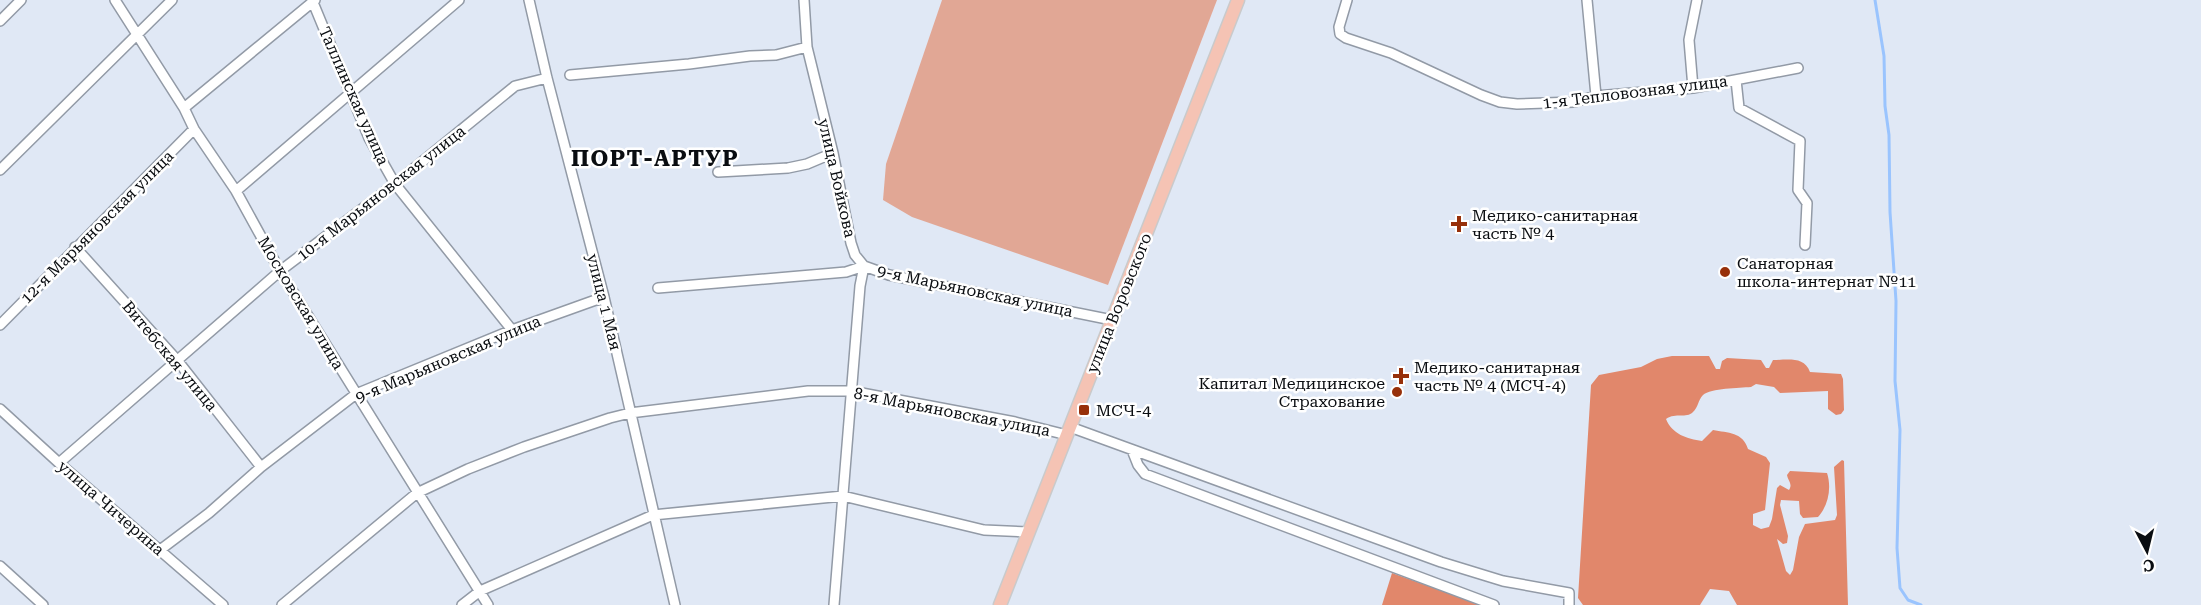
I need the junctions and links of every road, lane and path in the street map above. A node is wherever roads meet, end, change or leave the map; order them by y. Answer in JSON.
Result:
{"nodes":[{"id":1,"x":21,"y":0,"type":"edge"},
{"id":2,"x":115,"y":0,"type":"edge"},
{"id":3,"x":172,"y":0,"type":"edge"},
{"id":4,"x":459,"y":0,"type":"edge"},
{"id":5,"x":529,"y":0,"type":"edge"},
{"id":6,"x":804,"y":0,"type":"edge"},
{"id":7,"x":1238,"y":0,"type":"edge"},
{"id":8,"x":1347,"y":0,"type":"edge"},
{"id":9,"x":1587,"y":0,"type":"edge"},
{"id":10,"x":1697,"y":0,"type":"edge"},
{"id":11,"x":313,"y":1,"type":"edge"},
{"id":12,"x":0,"y":21,"type":"edge"},
{"id":13,"x":136,"y":34,"type":"junction"},
{"id":14,"x":807,"y":46,"type":"junction"},
{"id":15,"x":1798,"y":68,"type":"dead end"},
{"id":16,"x":570,"y":75,"type":"dead end"},
{"id":17,"x":547,"y":78,"type":"junction"},
{"id":18,"x":1736,"y":80,"type":"junction"},
{"id":19,"x":1693,"y":88,"type":"junction"},
{"id":20,"x":350,"y":95,"type":"junction"},
{"id":21,"x":1596,"y":96,"type":"junction"},
{"id":22,"x":184,"y":108,"type":"junction"},
{"id":23,"x":194,"y":129,"type":"junction"},
{"id":24,"x":833,"y":153,"type":"junction"},
{"id":25,"x":0,"y":170,"type":"edge"},
{"id":26,"x":718,"y":172,"type":"dead end"},
{"id":27,"x":395,"y":184,"type":"junction"},
{"id":28,"x":236,"y":191,"type":"junction"},
{"id":29,"x":1805,"y":245,"type":"dead end"},
{"id":30,"x":75,"y":247,"type":"junction"},
{"id":31,"x":864,"y":266,"type":"junction"},
{"id":32,"x":280,"y":271,"type":"junction"},
{"id":33,"x":658,"y":288,"type":"dead end"},
{"id":34,"x":604,"y":297,"type":"junction"},
{"id":35,"x":1112,"y":320,"type":"junction"},
{"id":36,"x":0,"y":325,"type":"edge"},
{"id":37,"x":512,"y":330,"type":"junction"},
{"id":38,"x":177,"y":360,"type":"junction"},
{"id":39,"x":851,"y":391,"type":"junction"},
{"id":40,"x":356,"y":394,"type":"junction"},
{"id":41,"x":0,"y":409,"type":"edge"},
{"id":42,"x":630,"y":413,"type":"junction"},
{"id":43,"x":1068,"y":431,"type":"junction"},
{"id":44,"x":1132,"y":450,"type":"junction"},
{"id":45,"x":59,"y":463,"type":"junction"},
{"id":46,"x":261,"y":467,"type":"junction"},
{"id":47,"x":417,"y":493,"type":"junction"},
{"id":48,"x":843,"y":496,"type":"junction"},
{"id":49,"x":653,"y":515,"type":"junction"},
{"id":50,"x":1029,"y":532,"type":"junction"},
{"id":51,"x":160,"y":550,"type":"junction"},
{"id":52,"x":0,"y":566,"type":"edge"},
{"id":53,"x":480,"y":591,"type":"junction"},
{"id":54,"x":43,"y":605,"type":"edge"},
{"id":55,"x":223,"y":605,"type":"edge"},
{"id":56,"x":282,"y":605,"type":"edge"},
{"id":57,"x":462,"y":605,"type":"edge"},
{"id":58,"x":488,"y":605,"type":"edge"},
{"id":59,"x":675,"y":605,"type":"edge"},
{"id":60,"x":834,"y":605,"type":"edge"},
{"id":61,"x":1000,"y":605,"type":"edge"},
{"id":62,"x":1494,"y":605,"type":"edge"},
{"id":63,"x":1569,"y":605,"type":"edge"}],
"edges":[{"from":1,"to":12,"type":"street"},
{"from":2,"to":13,"type":"street","name":"Московская улица"},
{"from":3,"to":13,"type":"street"},
{"from":4,"to":20,"type":"street"},
{"from":5,"to":17,"type":"street","name":"улица 1 Мая"},
{"from":6,"to":14,"type":"street","name":"улица Войкова"},
{"from":7,"to":35,"type":"main road","name":"улица Воровского"},
{"from":8,"to":21,"type":"street","name":"1-я Тепловозная улица"},
{"from":9,"to":21,"type":"street"},
{"from":10,"to":19,"type":"street"},
{"from":11,"to":20,"type":"street","name":"Таллинская улица"},
{"from":11,"to":22,"type":"street"},
{"from":13,"to":22,"type":"street","name":"Московская улица"},
{"from":13,"to":25,"type":"street"},
{"from":14,"to":16,"type":"street"},
{"from":14,"to":24,"type":"street","name":"улица Войкова"},
{"from":15,"to":18,"type":"street","name":"1-я Тепловозная улица"},
{"from":17,"to":27,"type":"street","name":"10-я Марьяновская улица"},
{"from":17,"to":34,"type":"street","name":"улица 1 Мая"},
{"from":18,"to":19,"type":"street","name":"1-я Тепловозная улица"},
{"from":18,"to":29,"type":"street"},
{"from":19,"to":21,"type":"street","name":"1-я Тепловозная улица"},
{"from":20,"to":27,"type":"street","name":"Таллинская улица"},
{"from":20,"to":28,"type":"street"},
{"from":22,"to":23,"type":"street","name":"Московская улица"},
{"from":23,"to":28,"type":"street","name":"Московская улица"},
{"from":23,"to":30,"type":"street","name":"12-я Марьяновская улица"},
{"from":24,"to":26,"type":"street"},
{"from":24,"to":31,"type":"street","name":"улица Войкова"},
{"from":27,"to":32,"type":"street","name":"10-я Марьяновская улица"},
{"from":27,"to":37,"type":"street","name":"Таллинская улица"},
{"from":28,"to":32,"type":"street","name":"Московская улица"},
{"from":30,"to":36,"type":"street","name":"12-я Марьяновская улица"},
{"from":30,"to":38,"type":"street","name":"Витебская улица"},
{"from":31,"to":33,"type":"street","name":"9-я Марьяновская улица"},
{"from":31,"to":35,"type":"street","name":"9-я Марьяновская улица"},
{"from":31,"to":39,"type":"street"},
{"from":32,"to":38,"type":"street","name":"10-я Марьяновская улица"},
{"from":32,"to":40,"type":"street","name":"Московская улица"},
{"from":34,"to":37,"type":"street","name":"9-я Марьяновская улица"},
{"from":34,"to":42,"type":"street","name":"улица 1 Мая"},
{"from":35,"to":43,"type":"main road","name":"улица Воровского"},
{"from":37,"to":40,"type":"street","name":"9-я Марьяновская улица"},
{"from":38,"to":45,"type":"street","name":"10-я Марьяновская улица"},
{"from":38,"to":46,"type":"street","name":"Витебская улица"},
{"from":39,"to":42,"type":"street","name":"8-я Марьяновская улица"},
{"from":39,"to":43,"type":"street","name":"8-я Марьяновская улица"},
{"from":39,"to":48,"type":"street"},
{"from":40,"to":46,"type":"street","name":"9-я Марьяновская улица"},
{"from":40,"to":47,"type":"street","name":"Московская улица"},
{"from":41,"to":45,"type":"street","name":"улица Чичерина"},
{"from":42,"to":47,"type":"street","name":"8-я Марьяновская улица"},
{"from":42,"to":49,"type":"street","name":"улица 1 Мая"},
{"from":43,"to":44,"type":"street","name":"8-я Марьяновская улица"},
{"from":43,"to":50,"type":"main road","name":"улица Воровского"},
{"from":44,"to":62,"type":"street"},
{"from":44,"to":63,"type":"street","name":"8-я Марьяновская улица"},
{"from":45,"to":51,"type":"street","name":"улица Чичерина"},
{"from":46,"to":51,"type":"street","name":"9-я Марьяновская улица"},
{"from":47,"to":53,"type":"street","name":"Московская улица"},
{"from":47,"to":56,"type":"street","name":"8-я Марьяновская улица"},
{"from":48,"to":49,"type":"street"},
{"from":48,"to":50,"type":"street"},
{"from":48,"to":60,"type":"street"},
{"from":49,"to":53,"type":"street"},
{"from":49,"to":59,"type":"street","name":"улица 1 Мая"},
{"from":50,"to":61,"type":"main road","name":"улица Воровского"},
{"from":51,"to":55,"type":"street","name":"улица Чичерина"},
{"from":52,"to":54,"type":"street"},
{"from":53,"to":57,"type":"street"},
{"from":53,"to":58,"type":"street","name":"Московская улица"}]}
